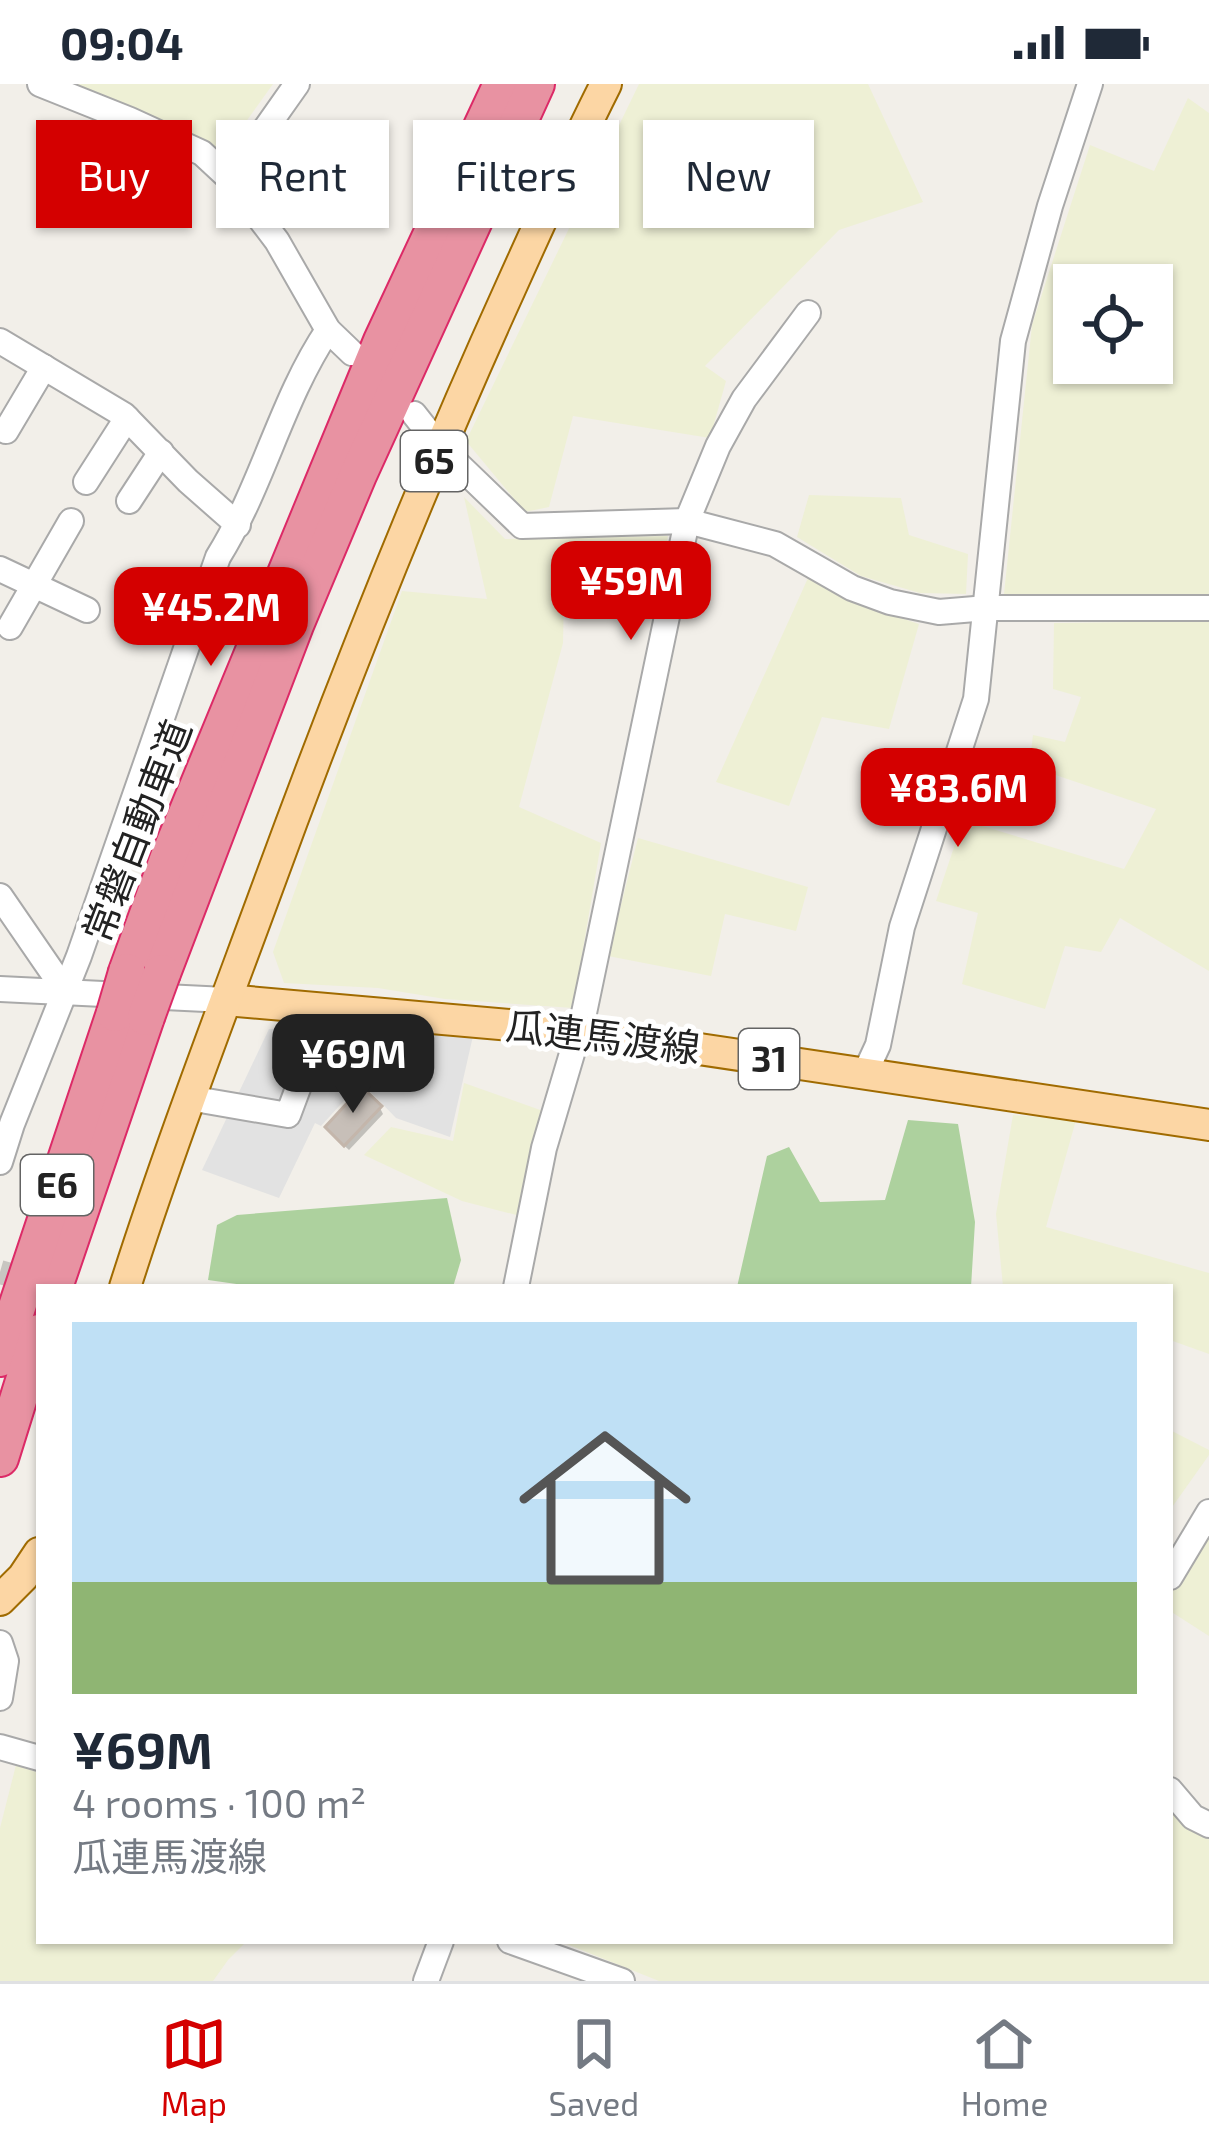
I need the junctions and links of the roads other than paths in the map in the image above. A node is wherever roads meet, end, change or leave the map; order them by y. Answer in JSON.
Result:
{"nodes":[{"id":1,"x":40,"y":84,"type":"edge"},
{"id":2,"x":297,"y":84,"type":"edge"},
{"id":3,"x":502,"y":84,"type":"edge"},
{"id":4,"x":536,"y":84,"type":"edge"},
{"id":5,"x":606,"y":84,"type":"edge"},
{"id":6,"x":1090,"y":84,"type":"edge"},
{"id":7,"x":272,"y":120,"type":"edge"},
{"id":8,"x":216,"y":166,"type":"edge"},
{"id":9,"x":268,"y":228,"type":"edge"},
{"id":10,"x":808,"y":313,"type":"dead end"},
{"id":11,"x":328,"y":330,"type":"junction"},
{"id":12,"x":0,"y":341,"type":"edge"},
{"id":13,"x":352,"y":353,"type":"dead end"},
{"id":14,"x":44,"y":367,"type":"junction"},
{"id":15,"x":414,"y":414,"type":"dead end"},
{"id":16,"x":128,"y":418,"type":"junction"},
{"id":17,"x":6,"y":431,"type":"dead end"},
{"id":18,"x":440,"y":447,"type":"junction"},
{"id":19,"x":160,"y":452,"type":"junction"},
{"id":20,"x":86,"y":482,"type":"dead end"},
{"id":21,"x":129,"y":501,"type":"dead end"},
{"id":22,"x":687,"y":520,"type":"junction"},
{"id":23,"x":70,"y":521,"type":"dead end"},
{"id":24,"x":238,"y":525,"type":"junction"},
{"id":25,"x":0,"y":569,"type":"edge"},
{"id":26,"x":33,"y":585,"type":"junction"},
{"id":27,"x":987,"y":608,"type":"junction"},
{"id":28,"x":1209,"y":608,"type":"edge"},
{"id":29,"x":87,"y":610,"type":"dead end"},
{"id":30,"x":10,"y":627,"type":"dead end"},
{"id":31,"x":0,"y":896,"type":"edge"},
{"id":32,"x":145,"y":973,"type":"junction"},
{"id":33,"x":0,"y":989,"type":"edge"},
{"id":34,"x":66,"y":992,"type":"junction"},
{"id":35,"x":226,"y":1000,"type":"junction"},
{"id":36,"x":328,"y":1008,"type":"junction"},
{"id":37,"x":130,"y":1015,"type":"junction"},
{"id":38,"x":578,"y":1031,"type":"junction"},
{"id":39,"x":865,"y":1073,"type":"junction"},
{"id":40,"x":190,"y":1098,"type":"junction"},
{"id":41,"x":1209,"y":1125,"type":"edge"},
{"id":42,"x":0,"y":1162,"type":"edge"},
{"id":43,"x":55,"y":1284,"type":"edge"},
{"id":44,"x":126,"y":1284,"type":"edge"},
{"id":45,"x":517,"y":1284,"type":"edge"},
{"id":46,"x":36,"y":1344,"type":"edge"},
{"id":47,"x":0,"y":1358,"type":"edge"},
{"id":48,"x":0,"y":1459,"type":"edge"},
{"id":49,"x":1209,"y":1512,"type":"edge"},
{"id":50,"x":36,"y":1558,"type":"edge"},
{"id":51,"x":1173,"y":1572,"type":"edge"},
{"id":52,"x":0,"y":1600,"type":"edge"},
{"id":53,"x":0,"y":1642,"type":"edge"},
{"id":54,"x":0,"y":1698,"type":"edge"},
{"id":55,"x":0,"y":1747,"type":"edge"},
{"id":56,"x":36,"y":1757,"type":"edge"},
{"id":57,"x":1173,"y":1793,"type":"edge"},
{"id":58,"x":1209,"y":1825,"type":"edge"},
{"id":59,"x":440,"y":1944,"type":"edge"},
{"id":60,"x":518,"y":1944,"type":"edge"},
{"id":61,"x":426,"y":1981,"type":"edge"},
{"id":62,"x":622,"y":1981,"type":"edge"}],
"edges":[{"from":1,"to":8,"type":"street"},
{"from":2,"to":7,"type":"street"},
{"from":3,"to":32,"type":"highway","name":"常磐自動車道","number":"E6"},
{"from":4,"to":32,"type":"highway","name":"常磐自動車道","number":"E6"},
{"from":5,"to":18,"type":"main road","number":"65"},
{"from":6,"to":27,"type":"street"},
{"from":9,"to":11,"type":"street"},
{"from":10,"to":22,"type":"street"},
{"from":11,"to":13,"type":"street"},
{"from":11,"to":24,"type":"street"},
{"from":12,"to":14,"type":"street"},
{"from":14,"to":16,"type":"street"},
{"from":14,"to":17,"type":"street"},
{"from":15,"to":18,"type":"street"},
{"from":16,"to":19,"type":"street"},
{"from":16,"to":20,"type":"street"},
{"from":18,"to":22,"type":"street"},
{"from":18,"to":35,"type":"main road","number":"65"},
{"from":19,"to":21,"type":"street"},
{"from":19,"to":24,"type":"street"},
{"from":22,"to":27,"type":"street"},
{"from":22,"to":38,"type":"street"},
{"from":23,"to":26,"type":"street"},
{"from":24,"to":34,"type":"street"},
{"from":25,"to":26,"type":"street"},
{"from":26,"to":29,"type":"street"},
{"from":26,"to":30,"type":"street"},
{"from":27,"to":28,"type":"street"},
{"from":27,"to":39,"type":"street"},
{"from":31,"to":34,"type":"street"},
{"from":32,"to":37,"type":"highway","name":"常磐自動車道","number":"E6","bridge":true},
{"from":33,"to":34,"type":"street"},
{"from":34,"to":35,"type":"street"},
{"from":34,"to":42,"type":"street"},
{"from":35,"to":36,"type":"main road","name":"瓜連馬渡線","number":"31"},
{"from":35,"to":40,"type":"main road"},
{"from":36,"to":38,"type":"main road","name":"瓜連馬渡線","number":"31"},
{"from":36,"to":40,"type":"street"},
{"from":37,"to":43,"type":"highway","name":"常磐自動車道","number":"E6"},
{"from":37,"to":47,"type":"highway","name":"常磐自動車道","number":"E6"},
{"from":38,"to":39,"type":"main road","name":"瓜連馬渡線","number":"31"},
{"from":38,"to":45,"type":"street"},
{"from":39,"to":41,"type":"main road","name":"瓜連馬渡線","number":"31"},
{"from":40,"to":44,"type":"main road"},
{"from":46,"to":48,"type":"highway"},
{"from":49,"to":51,"type":"street"},
{"from":50,"to":52,"type":"main road"},
{"from":53,"to":54,"type":"street"},
{"from":55,"to":56,"type":"street"},
{"from":57,"to":58,"type":"street"},
{"from":59,"to":61,"type":"street"},
{"from":60,"to":62,"type":"street"}]}
